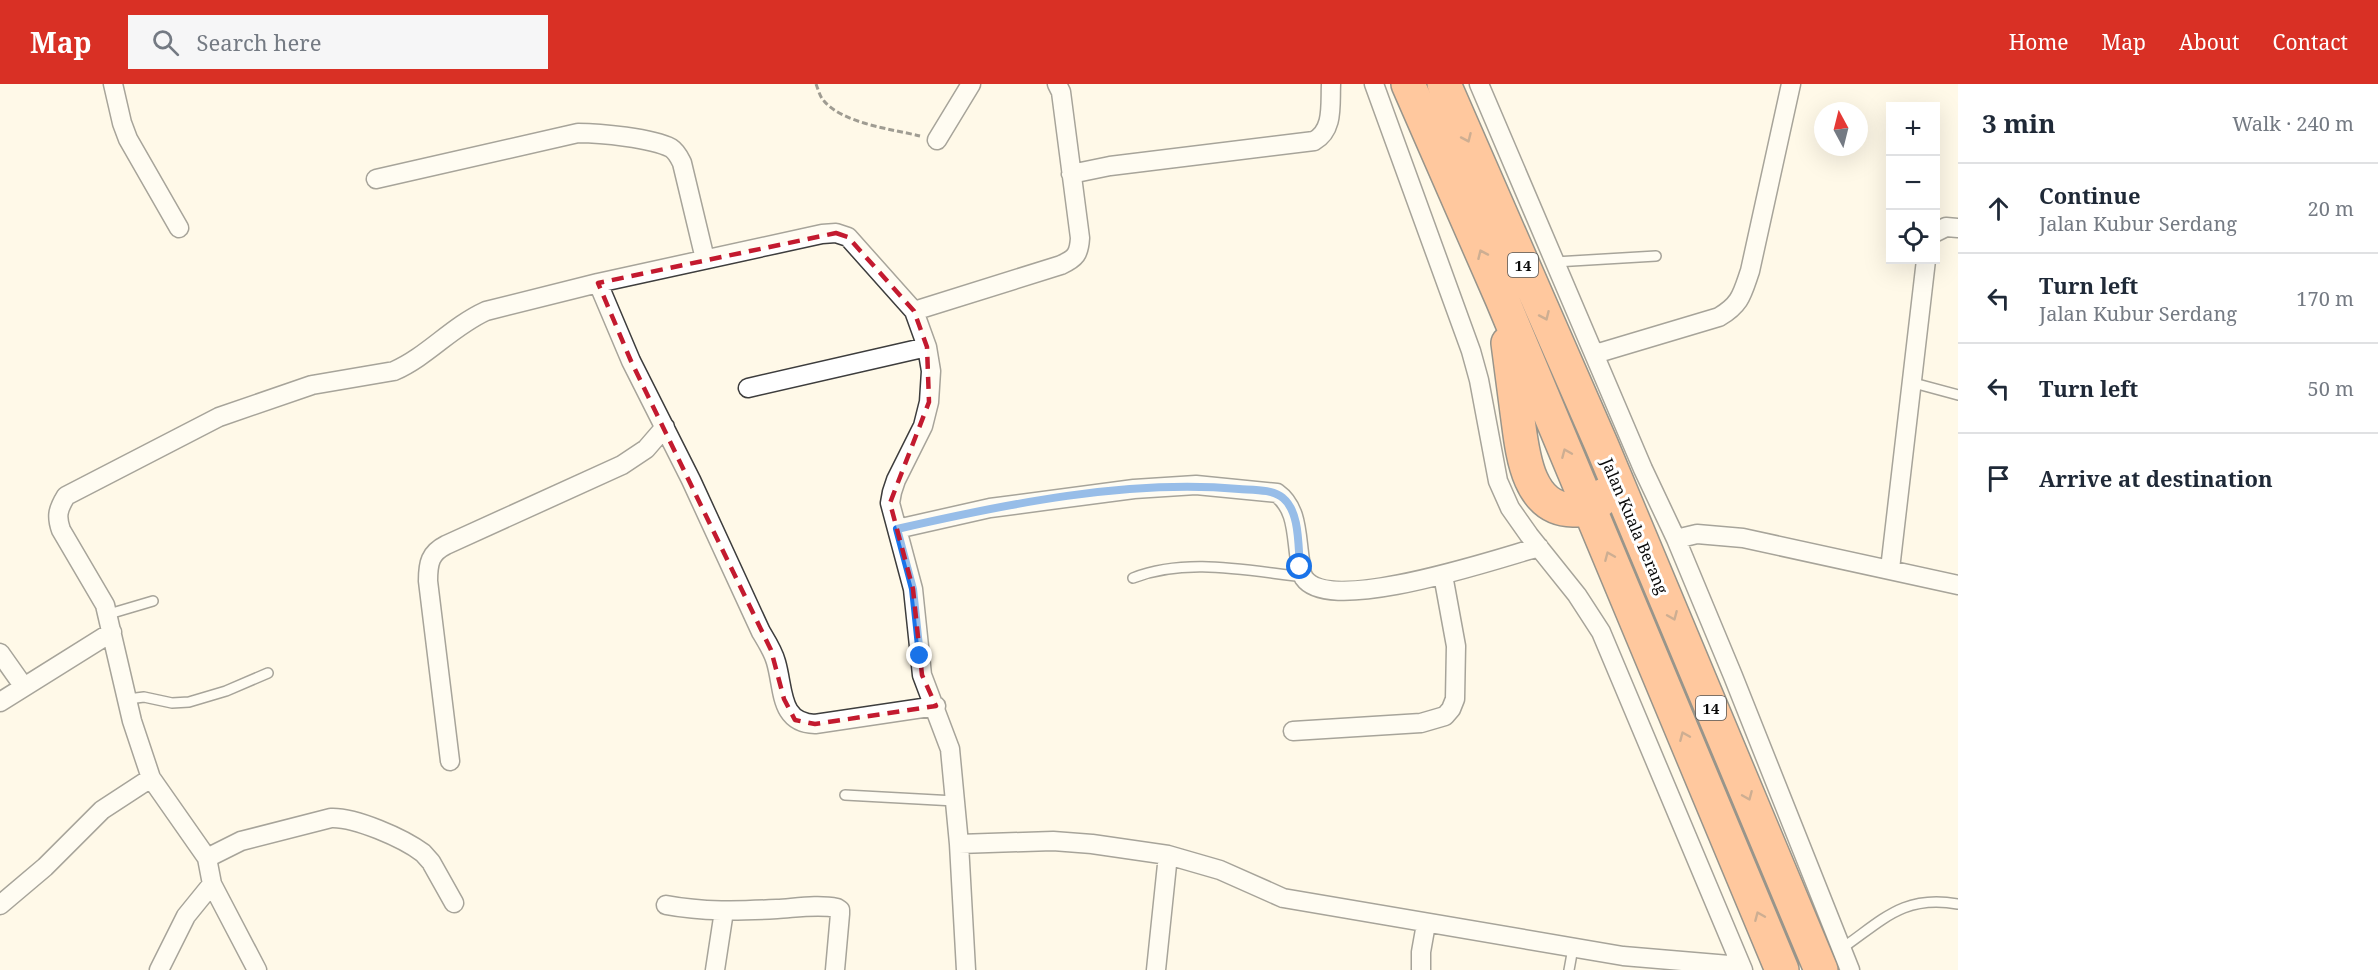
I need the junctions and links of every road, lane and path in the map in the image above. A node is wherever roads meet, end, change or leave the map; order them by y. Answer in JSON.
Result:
{"nodes":[{"id":1,"x":113,"y":84,"type":"edge"},
{"id":2,"x":816,"y":84,"type":"edge"},
{"id":3,"x":971,"y":84,"type":"edge"},
{"id":4,"x":1057,"y":84,"type":"edge"},
{"id":5,"x":1331,"y":84,"type":"edge"},
{"id":6,"x":1374,"y":84,"type":"edge"},
{"id":7,"x":1408,"y":84,"type":"edge"},
{"id":8,"x":1444,"y":84,"type":"edge"},
{"id":9,"x":1479,"y":84,"type":"edge"},
{"id":10,"x":1791,"y":84,"type":"edge"},
{"id":11,"x":937,"y":140,"type":"joint"},
{"id":12,"x":1071,"y":174,"type":"junction"},
{"id":13,"x":376,"y":179,"type":"dead end"},
{"id":14,"x":179,"y":228,"type":"dead end"},
{"id":15,"x":1958,"y":228,"type":"edge"},
{"id":16,"x":1940,"y":230,"type":"edge"},
{"id":17,"x":1656,"y":256,"type":"dead end"},
{"id":18,"x":705,"y":259,"type":"junction"},
{"id":19,"x":1555,"y":262,"type":"junction"},
{"id":20,"x":1925,"y":264,"type":"edge"},
{"id":21,"x":598,"y":283,"type":"junction"},
{"id":22,"x":1502,"y":299,"type":"junction"},
{"id":23,"x":914,"y":311,"type":"junction"},
{"id":24,"x":927,"y":347,"type":"junction"},
{"id":25,"x":1595,"y":354,"type":"junction"},
{"id":26,"x":1910,"y":382,"type":"junction"},
{"id":27,"x":748,"y":388,"type":"dead end"},
{"id":28,"x":1958,"y":395,"type":"edge"},
{"id":29,"x":665,"y":427,"type":"junction"},
{"id":30,"x":1602,"y":446,"type":"junction"},
{"id":31,"x":1509,"y":461,"type":"junction"},
{"id":32,"x":1588,"y":507,"type":"junction"},
{"id":33,"x":897,"y":529,"type":"junction"},
{"id":34,"x":1676,"y":538,"type":"junction"},
{"id":35,"x":1539,"y":547,"type":"junction"},
{"id":36,"x":1890,"y":569,"type":"junction"},
{"id":37,"x":1443,"y":574,"type":"junction"},
{"id":38,"x":1304,"y":577,"type":"junction"},
{"id":39,"x":1133,"y":578,"type":"dead end"},
{"id":40,"x":1958,"y":585,"type":"edge"},
{"id":41,"x":153,"y":601,"type":"dead end"},
{"id":42,"x":110,"y":623,"type":"junction"},
{"id":43,"x":0,"y":653,"type":"edge"},
{"id":44,"x":268,"y":673,"type":"dead end"},
{"id":45,"x":1733,"y":676,"type":"junction"},
{"id":46,"x":24,"y":687,"type":"junction"},
{"id":47,"x":1703,"y":688,"type":"junction"},
{"id":48,"x":128,"y":699,"type":"junction"},
{"id":49,"x":0,"y":702,"type":"edge"},
{"id":50,"x":936,"y":706,"type":"junction"},
{"id":51,"x":1293,"y":731,"type":"dead end"},
{"id":52,"x":450,"y":761,"type":"dead end"},
{"id":53,"x":151,"y":778,"type":"junction"},
{"id":54,"x":845,"y":795,"type":"dead end"},
{"id":55,"x":955,"y":801,"type":"junction"},
{"id":56,"x":959,"y":844,"type":"junction"},
{"id":57,"x":1168,"y":855,"type":"junction"},
{"id":58,"x":207,"y":858,"type":"junction"},
{"id":59,"x":212,"y":884,"type":"junction"},
{"id":60,"x":454,"y":903,"type":"dead end"},
{"id":61,"x":1958,"y":904,"type":"edge"},
{"id":62,"x":0,"y":905,"type":"edge"},
{"id":63,"x":666,"y":905,"type":"dead end"},
{"id":64,"x":724,"y":911,"type":"junction"},
{"id":65,"x":1426,"y":924,"type":"junction"},
{"id":66,"x":1573,"y":948,"type":"junction"},
{"id":67,"x":1831,"y":959,"type":"edge"},
{"id":68,"x":1742,"y":968,"type":"edge"},
{"id":69,"x":159,"y":970,"type":"edge"},
{"id":70,"x":257,"y":970,"type":"edge"},
{"id":71,"x":715,"y":970,"type":"edge"},
{"id":72,"x":835,"y":970,"type":"edge"},
{"id":73,"x":966,"y":970,"type":"edge"},
{"id":74,"x":1155,"y":970,"type":"edge"},
{"id":75,"x":1422,"y":970,"type":"edge"},
{"id":76,"x":1569,"y":970,"type":"edge"},
{"id":77,"x":1782,"y":970,"type":"edge"},
{"id":78,"x":1850,"y":970,"type":"edge"}],
"edges":[{"from":1,"to":14,"type":"street"},
{"from":2,"to":11,"type":"path"},
{"from":3,"to":11,"type":"street"},
{"from":4,"to":12,"type":"street"},
{"from":5,"to":12,"type":"street"},
{"from":6,"to":31,"type":"street"},
{"from":22,"to":7,"type":"highway","number":"14","one_way":true},
{"from":8,"to":30,"type":"highway","name":"Jalan Kuala Berang","number":"14","one_way":true},
{"from":9,"to":19,"type":"street"},
{"from":10,"to":25,"type":"street"},
{"from":12,"to":23,"type":"street"},
{"from":13,"to":18,"type":"street"},
{"from":15,"to":16,"type":"street"},
{"from":17,"to":19,"type":"lane"},
{"from":18,"to":21,"type":"street"},
{"from":18,"to":23,"type":"street"},
{"from":19,"to":25,"type":"street"},
{"from":20,"to":26,"type":"street"},
{"from":21,"to":29,"type":"street"},
{"from":21,"to":42,"type":"street"},
{"from":22,"to":31,"type":"highway"},
{"from":32,"to":22,"type":"highway","number":"14","one_way":true},
{"from":23,"to":24,"type":"street"},
{"from":24,"to":27,"type":"street"},
{"from":24,"to":33,"type":"street"},
{"from":25,"to":34,"type":"street"},
{"from":26,"to":28,"type":"lane"},
{"from":26,"to":36,"type":"street"},
{"from":29,"to":50,"type":"street"},
{"from":29,"to":52,"type":"street"},
{"from":30,"to":32,"type":"highway"},
{"from":30,"to":47,"type":"highway","name":"Jalan Kuala Berang","number":"14","one_way":true},
{"from":31,"to":32,"type":"highway"},
{"from":31,"to":35,"type":"street"},
{"from":77,"to":32,"type":"highway","number":"14","one_way":true},
{"from":33,"to":38,"type":"street"},
{"from":33,"to":50,"type":"street"},
{"from":34,"to":36,"type":"street"},
{"from":34,"to":45,"type":"street"},
{"from":35,"to":37,"type":"street"},
{"from":35,"to":68,"type":"street"},
{"from":36,"to":40,"type":"street"},
{"from":37,"to":38,"type":"street"},
{"from":37,"to":51,"type":"street"},
{"from":38,"to":39,"type":"lane"},
{"from":41,"to":42,"type":"lane"},
{"from":42,"to":46,"type":"street"},
{"from":42,"to":48,"type":"street"},
{"from":43,"to":46,"type":"street"},
{"from":44,"to":48,"type":"lane"},
{"from":45,"to":47,"type":"street"},
{"from":45,"to":67,"type":"street"},
{"from":46,"to":49,"type":"street"},
{"from":47,"to":67,"type":"highway","name":"Jalan Kuala Berang","number":"14","one_way":true},
{"from":48,"to":53,"type":"street"},
{"from":50,"to":55,"type":"street"},
{"from":53,"to":58,"type":"street"},
{"from":53,"to":62,"type":"street"},
{"from":54,"to":55,"type":"lane"},
{"from":55,"to":56,"type":"street"},
{"from":56,"to":57,"type":"street"},
{"from":56,"to":73,"type":"street"},
{"from":57,"to":65,"type":"street"},
{"from":57,"to":74,"type":"street"},
{"from":58,"to":59,"type":"street"},
{"from":58,"to":60,"type":"street"},
{"from":59,"to":69,"type":"street"},
{"from":59,"to":70,"type":"street"},
{"from":61,"to":67,"type":"lane"},
{"from":63,"to":64,"type":"street"},
{"from":64,"to":71,"type":"street"},
{"from":64,"to":72,"type":"street"},
{"from":65,"to":66,"type":"street"},
{"from":65,"to":75,"type":"street"},
{"from":66,"to":68,"type":"street"},
{"from":66,"to":76,"type":"lane"},
{"from":67,"to":78,"type":"street"}]}
